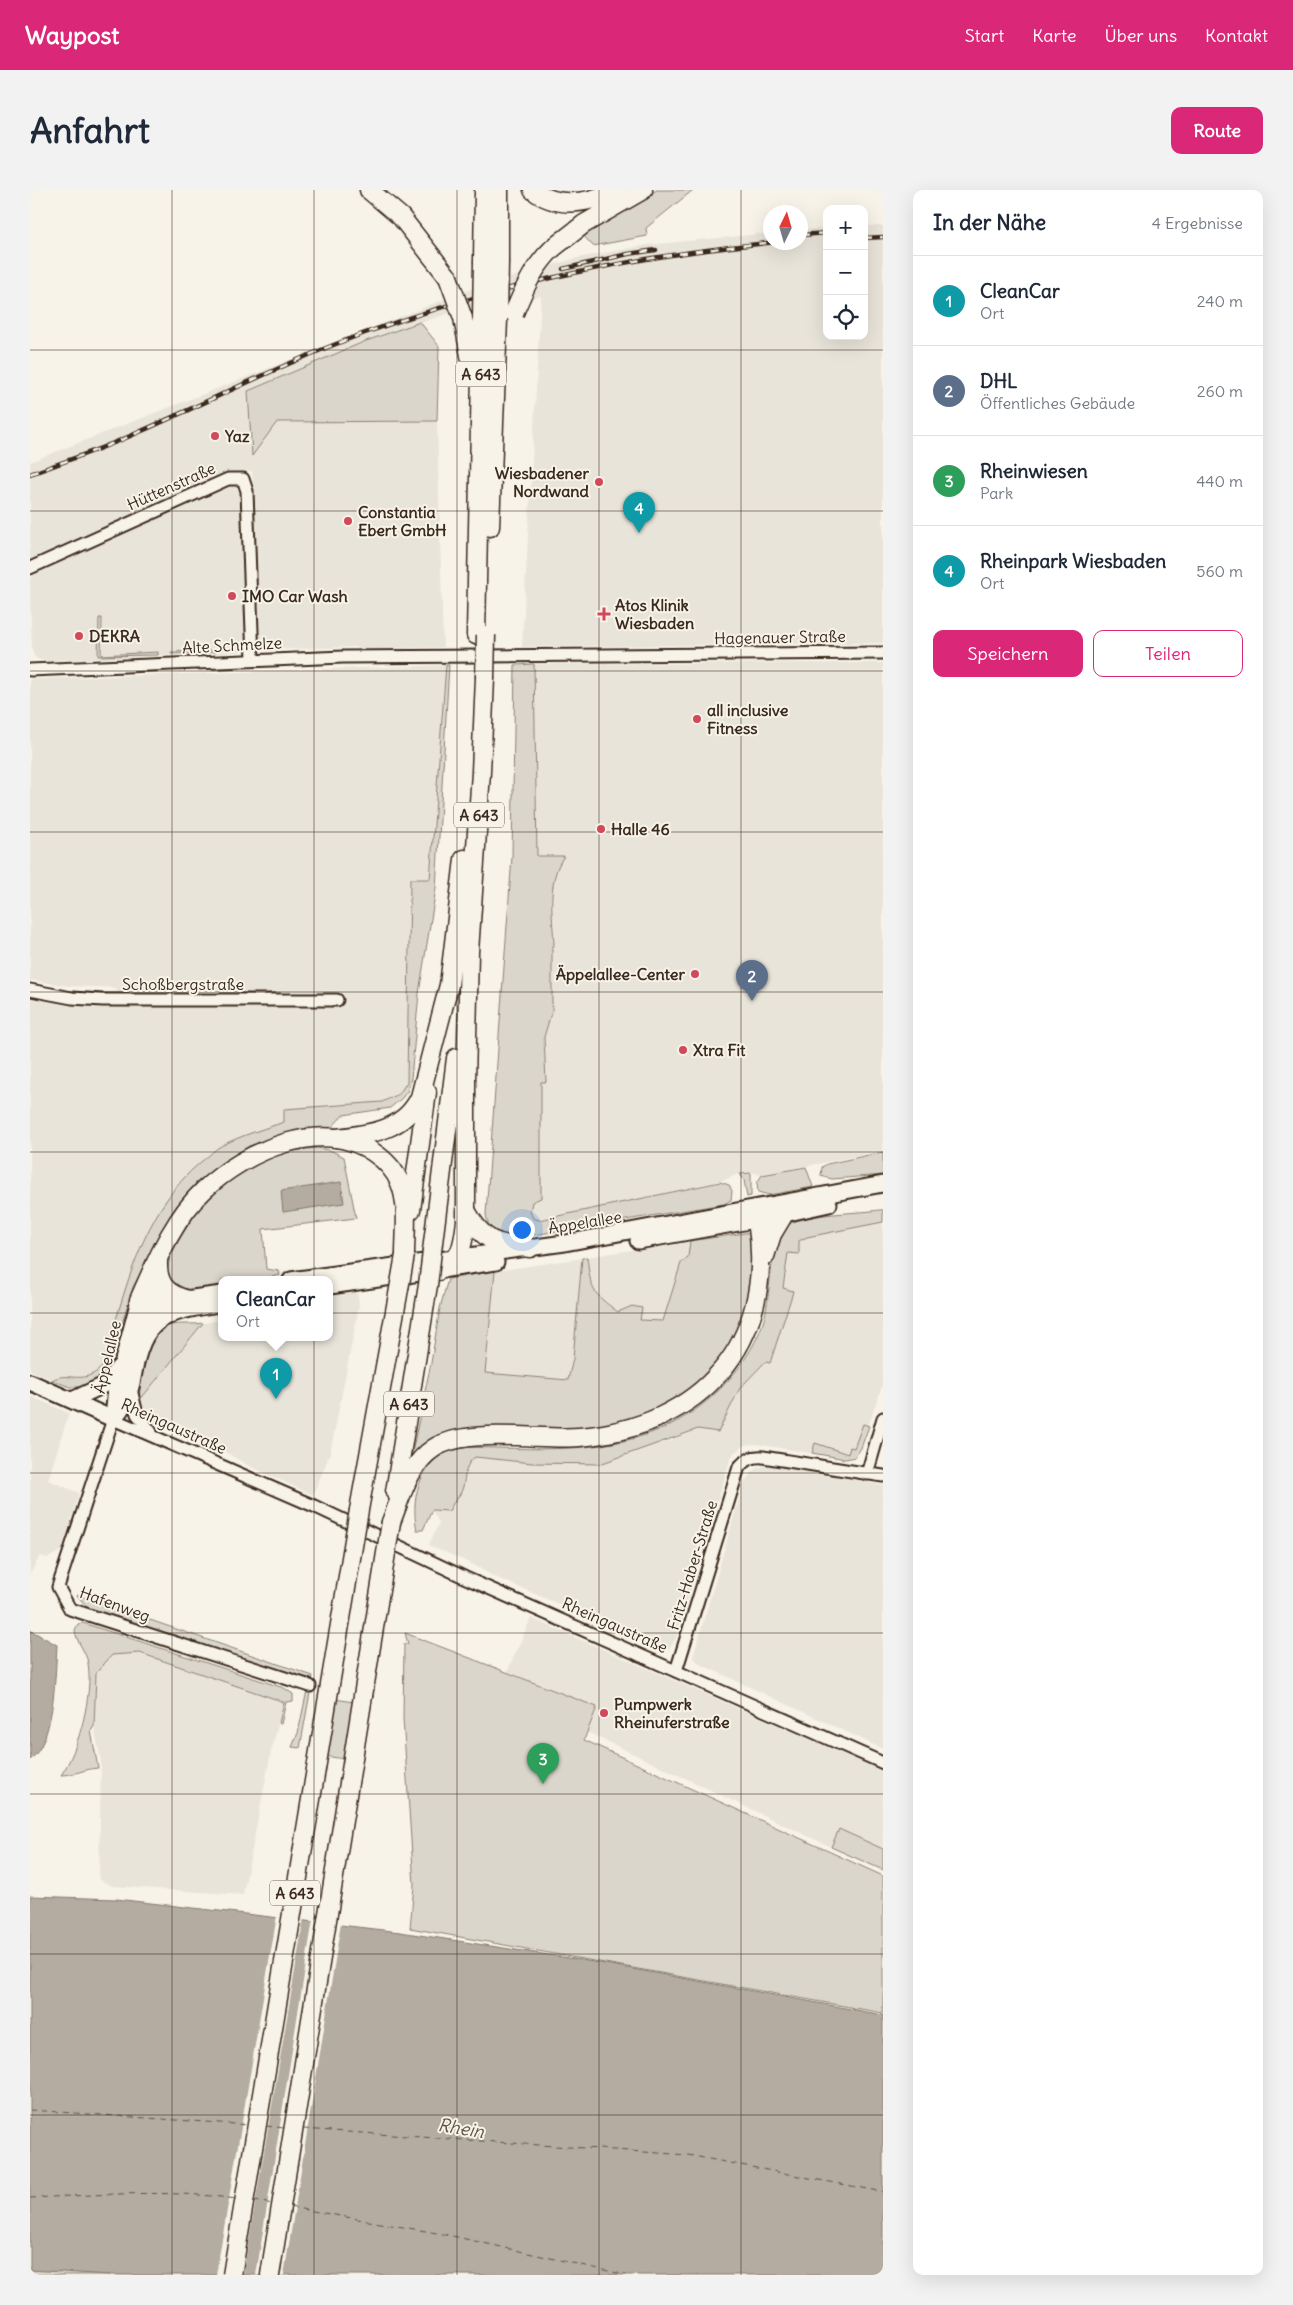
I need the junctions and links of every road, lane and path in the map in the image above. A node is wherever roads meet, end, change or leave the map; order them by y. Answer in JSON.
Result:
{"nodes":[{"id":1,"x":369,"y":190,"type":"edge"},
{"id":2,"x":484,"y":190,"type":"edge"},
{"id":3,"x":499,"y":190,"type":"edge"},
{"id":4,"x":533,"y":190,"type":"edge"},
{"id":5,"x":617,"y":190,"type":"edge"},
{"id":6,"x":643,"y":190,"type":"edge"},
{"id":7,"x":491,"y":261,"type":"junction"},
{"id":8,"x":498,"y":317,"type":"junction"},
{"id":9,"x":479,"y":429,"type":"junction"},
{"id":10,"x":30,"y":568,"type":"edge"},
{"id":11,"x":481,"y":635,"type":"junction"},
{"id":12,"x":883,"y":653,"type":"edge"},
{"id":13,"x":436,"y":656,"type":"joint"},
{"id":14,"x":253,"y":660,"type":"junction"},
{"id":15,"x":30,"y":670,"type":"edge"},
{"id":16,"x":479,"y":678,"type":"junction"},
{"id":17,"x":469,"y":952,"type":"junction"},
{"id":18,"x":30,"y":990,"type":"edge"},
{"id":19,"x":337,"y":1000,"type":"dead end"},
{"id":20,"x":433,"y":1046,"type":"junction"},
{"id":21,"x":336,"y":1138,"type":"junction"},
{"id":22,"x":883,"y":1184,"type":"edge"},
{"id":23,"x":883,"y":1194,"type":"edge"},
{"id":24,"x":467,"y":1212,"type":"junction"},
{"id":25,"x":756,"y":1214,"type":"junction"},
{"id":26,"x":784,"y":1214,"type":"junction"},
{"id":27,"x":530,"y":1248,"type":"junction"},
{"id":28,"x":404,"y":1255,"type":"junction"},
{"id":29,"x":458,"y":1256,"type":"junction"},
{"id":30,"x":762,"y":1266,"type":"junction"},
{"id":31,"x":155,"y":1267,"type":"junction"},
{"id":32,"x":319,"y":1276,"type":"edge"},
{"id":33,"x":433,"y":1278,"type":"junction"},
{"id":34,"x":333,"y":1286,"type":"edge"},
{"id":35,"x":218,"y":1295,"type":"edge"},
{"id":36,"x":185,"y":1299,"type":"junction"},
{"id":37,"x":145,"y":1301,"type":"junction"},
{"id":38,"x":218,"y":1304,"type":"edge"},
{"id":39,"x":171,"y":1314,"type":"junction"},
{"id":40,"x":138,"y":1349,"type":"junction"},
{"id":41,"x":121,"y":1364,"type":"junction"},
{"id":42,"x":30,"y":1382,"type":"edge"},
{"id":43,"x":131,"y":1389,"type":"junction"},
{"id":44,"x":72,"y":1400,"type":"junction"},
{"id":45,"x":883,"y":1418,"type":"edge"},
{"id":46,"x":113,"y":1419,"type":"junction"},
{"id":47,"x":158,"y":1438,"type":"junction"},
{"id":48,"x":868,"y":1474,"type":"junction"},
{"id":49,"x":883,"y":1476,"type":"edge"},
{"id":50,"x":391,"y":1522,"type":"junction"},
{"id":51,"x":676,"y":1671,"type":"junction"},
{"id":52,"x":310,"y":1686,"type":"dead end"},
{"id":53,"x":883,"y":1763,"type":"edge"},
{"id":54,"x":232,"y":2275,"type":"edge"},
{"id":55,"x":270,"y":2275,"type":"edge"}],
"edges":[{"from":1,"to":9,"type":"highway","bridge":true},
{"from":2,"to":7,"type":"highway","number":"A 643"},
{"from":3,"to":7,"type":"highway","number":"A 643"},
{"from":4,"to":5,"type":"highway"},
{"from":6,"to":8,"type":"highway","bridge":true},
{"from":7,"to":8,"type":"highway","number":"A 643","bridge":true},
{"from":8,"to":9,"type":"highway","number":"A 643"},
{"from":8,"to":11,"type":"highway","number":"A 643"},
{"from":9,"to":11,"type":"highway","number":"A 643"},
{"from":10,"to":14,"type":"street","name":"Hüttenstraße"},
{"from":11,"to":16,"type":"highway","number":"A 643"},
{"from":12,"to":13,"type":"street","name":"Hagenauer Straße"},
{"from":13,"to":14,"type":"street","name":"Alte Schmelze"},
{"from":14,"to":15,"type":"street","name":"Alte Schmelze"},
{"from":16,"to":17,"type":"highway","number":"A 643"},
{"from":16,"to":20,"type":"highway","number":"A 643"},
{"from":17,"to":24,"type":"highway"},
{"from":17,"to":33,"type":"highway","number":"A 643","bridge":true},
{"from":18,"to":19,"type":"street","name":"Schoßbergstraße"},
{"from":20,"to":21,"type":"highway"},
{"from":20,"to":28,"type":"highway","number":"A 643"},
{"from":21,"to":28,"type":"highway"},
{"from":21,"to":31,"type":"highway"},
{"from":22,"to":25,"type":"main road","name":"Äppelallee"},
{"from":23,"to":26,"type":"main road","name":"Äppelallee"},
{"from":24,"to":27,"type":"highway"},
{"from":24,"to":29,"type":"highway"},
{"from":25,"to":26,"type":"main road","name":"Äppelallee"},
{"from":25,"to":27,"type":"main road","name":"Äppelallee"},
{"from":25,"to":30,"type":"highway"},
{"from":25,"to":33,"type":"main road","name":"Äppelallee"},
{"from":26,"to":30,"type":"highway"},
{"from":27,"to":29,"type":"main road","name":"Äppelallee"},
{"from":28,"to":54,"type":"highway","number":"A 643","bridge":true},
{"from":29,"to":32,"type":"main road","name":"Äppelallee"},
{"from":29,"to":33,"type":"highway"},
{"from":30,"to":50,"type":"highway"},
{"from":31,"to":36,"type":"highway"},
{"from":31,"to":37,"type":"highway"},
{"from":33,"to":34,"type":"main road","name":"Äppelallee"},
{"from":33,"to":50,"type":"highway","number":"A 643"},
{"from":35,"to":36,"type":"main road"},
{"from":36,"to":37,"type":"main road"},
{"from":37,"to":39,"type":"highway"},
{"from":37,"to":40,"type":"highway"},
{"from":37,"to":41,"type":"main road","name":"Äppelallee"},
{"from":38,"to":39,"type":"main road","name":"Äppelallee"},
{"from":39,"to":40,"type":"main road","name":"Äppelallee"},
{"from":40,"to":43,"type":"main road","name":"Äppelallee"},
{"from":41,"to":44,"type":"main road"},
{"from":41,"to":46,"type":"main road","name":"Äppelallee"},
{"from":42,"to":44,"type":"main road","name":"Rheingaustraße"},
{"from":43,"to":46,"type":"main road","name":"Äppelallee"},
{"from":43,"to":47,"type":"street"},
{"from":44,"to":46,"type":"main road","name":"Rheingaustraße"},
{"from":45,"to":48,"type":"street"},
{"from":46,"to":47,"type":"street","name":"Rheingaustraße"},
{"from":46,"to":52,"type":"street","name":"Hafenweg"},
{"from":47,"to":51,"type":"street","name":"Rheingaustraße"},
{"from":48,"to":49,"type":"street"},
{"from":48,"to":51,"type":"street","name":"Fritz-Haber-Straße"},
{"from":50,"to":55,"type":"highway","number":"A 643","bridge":true},
{"from":51,"to":53,"type":"street","name":"Rheingaustraße"}]}
